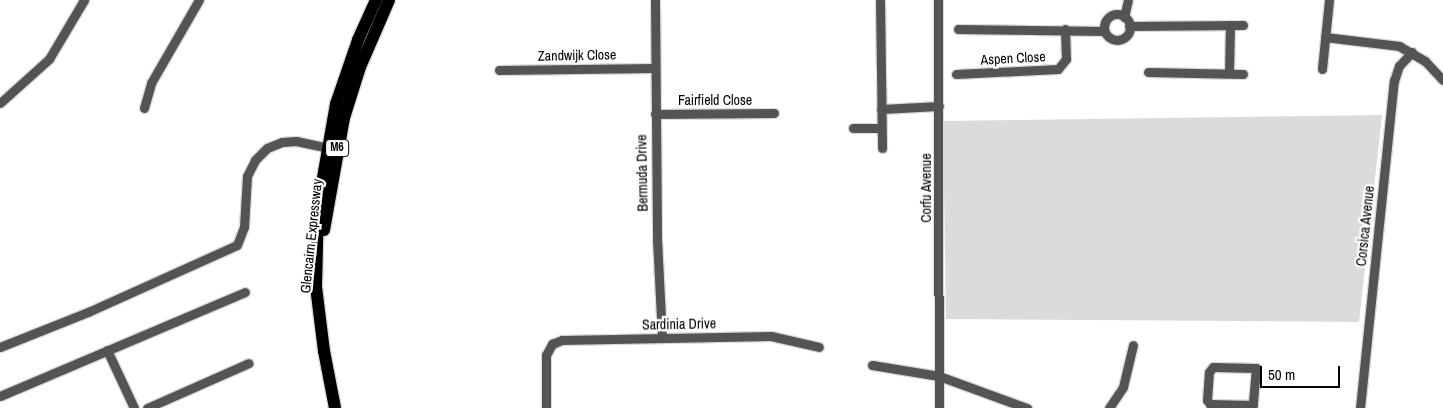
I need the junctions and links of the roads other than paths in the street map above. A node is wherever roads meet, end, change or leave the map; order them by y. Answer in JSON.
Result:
{"nodes":[{"id":1,"x":84,"y":0,"type":"edge"},
{"id":2,"x":199,"y":0,"type":"edge"},
{"id":3,"x":376,"y":0,"type":"edge"},
{"id":4,"x":389,"y":0,"type":"edge"},
{"id":5,"x":880,"y":0,"type":"edge"},
{"id":6,"x":938,"y":0,"type":"edge"},
{"id":7,"x":1128,"y":0,"type":"edge"},
{"id":8,"x":1329,"y":0,"type":"edge"},
{"id":9,"x":654,"y":4,"type":"edge"},
{"id":10,"x":1124,"y":17,"type":"junction"},
{"id":11,"x":1230,"y":25,"type":"junction"},
{"id":12,"x":1243,"y":25,"type":"dead end"},
{"id":13,"x":1130,"y":26,"type":"junction"},
{"id":14,"x":958,"y":29,"type":"dead end"},
{"id":15,"x":1065,"y":29,"type":"junction"},
{"id":16,"x":1104,"y":31,"type":"junction"},
{"id":17,"x":1326,"y":37,"type":"junction"},
{"id":18,"x":1412,"y":52,"type":"junction"},
{"id":19,"x":655,"y":68,"type":"junction"},
{"id":20,"x":499,"y":70,"type":"dead end"},
{"id":21,"x":1322,"y":70,"type":"dead end"},
{"id":22,"x":1148,"y":72,"type":"dead end"},
{"id":23,"x":1229,"y":73,"type":"junction"},
{"id":24,"x":956,"y":74,"type":"dead end"},
{"id":25,"x":1243,"y":74,"type":"dead end"},
{"id":26,"x":1443,"y":80,"type":"edge"},
{"id":27,"x":0,"y":103,"type":"edge"},
{"id":28,"x":939,"y":106,"type":"junction"},
{"id":29,"x":144,"y":108,"type":"dead end"},
{"id":30,"x":881,"y":109,"type":"junction"},
{"id":31,"x":774,"y":113,"type":"dead end"},
{"id":32,"x":655,"y":114,"type":"junction"},
{"id":33,"x":852,"y":128,"type":"dead end"},
{"id":34,"x":881,"y":128,"type":"junction"},
{"id":35,"x":882,"y":148,"type":"dead end"},
{"id":36,"x":331,"y":149,"type":"junction"},
{"id":37,"x":245,"y":292,"type":"dead end"},
{"id":38,"x":662,"y":338,"type":"junction"},
{"id":39,"x":1133,"y":345,"type":"dead end"},
{"id":40,"x":0,"y":347,"type":"edge"},
{"id":41,"x":819,"y":347,"type":"dead end"},
{"id":42,"x":107,"y":350,"type":"junction"},
{"id":43,"x":250,"y":363,"type":"dead end"},
{"id":44,"x":872,"y":365,"type":"dead end"},
{"id":45,"x":939,"y":376,"type":"junction"},
{"id":46,"x":0,"y":396,"type":"edge"},
{"id":47,"x":1219,"y":407,"type":"edge"},
{"id":48,"x":134,"y":408,"type":"edge"},
{"id":49,"x":147,"y":408,"type":"edge"},
{"id":50,"x":336,"y":408,"type":"edge"},
{"id":51,"x":546,"y":408,"type":"edge"},
{"id":52,"x":940,"y":408,"type":"edge"},
{"id":53,"x":1026,"y":408,"type":"edge"},
{"id":54,"x":1109,"y":408,"type":"edge"},
{"id":55,"x":1360,"y":408,"type":"edge"}],
"edges":[{"from":1,"to":27,"type":"street"},
{"from":2,"to":29,"type":"street"},
{"from":3,"to":36,"type":"main road","name":"Glencairn Expressway","number":"M6"},
{"from":4,"to":36,"type":"main road","name":"Glencairn Expressway","number":"M6"},
{"from":5,"to":30,"type":"street"},
{"from":6,"to":28,"type":"street","name":"Corfu Avenue"},
{"from":7,"to":10,"type":"street"},
{"from":8,"to":17,"type":"street"},
{"from":9,"to":19,"type":"street","name":"Bermuda Drive"},
{"from":10,"to":13,"type":"street"},
{"from":10,"to":16,"type":"street"},
{"from":11,"to":12,"type":"street"},
{"from":11,"to":13,"type":"street"},
{"from":11,"to":23,"type":"street"},
{"from":13,"to":16,"type":"street"},
{"from":14,"to":15,"type":"street","name":"Aspen Close"},
{"from":15,"to":16,"type":"street","name":"Aspen Close"},
{"from":15,"to":24,"type":"street","name":"Aspen Close"},
{"from":17,"to":18,"type":"street"},
{"from":17,"to":21,"type":"street"},
{"from":18,"to":26,"type":"street"},
{"from":18,"to":55,"type":"street","name":"Corsica Avenue"},
{"from":19,"to":20,"type":"street","name":"Zandwijk Close"},
{"from":19,"to":32,"type":"street","name":"Bermuda Drive"},
{"from":22,"to":23,"type":"street"},
{"from":23,"to":25,"type":"street"},
{"from":28,"to":30,"type":"street"},
{"from":28,"to":45,"type":"street","name":"Corfu Avenue"},
{"from":30,"to":34,"type":"street"},
{"from":31,"to":32,"type":"street","name":"Fairfield Close"},
{"from":32,"to":38,"type":"street","name":"Bermuda Drive"},
{"from":33,"to":34,"type":"street"},
{"from":34,"to":35,"type":"street"},
{"from":36,"to":40,"type":"street"},
{"from":36,"to":50,"type":"main road","name":"Glencairn Expressway","number":"M6"},
{"from":37,"to":42,"type":"street"},
{"from":38,"to":41,"type":"street","name":"Sardinia Drive"},
{"from":38,"to":51,"type":"street","name":"Sardinia Drive"},
{"from":39,"to":54,"type":"street"},
{"from":42,"to":46,"type":"street"},
{"from":42,"to":48,"type":"street"},
{"from":43,"to":49,"type":"street"},
{"from":44,"to":45,"type":"street"},
{"from":45,"to":52,"type":"street","name":"Corfu Avenue"},
{"from":45,"to":53,"type":"street"},
{"from":47,"to":47,"type":"street"}]}
